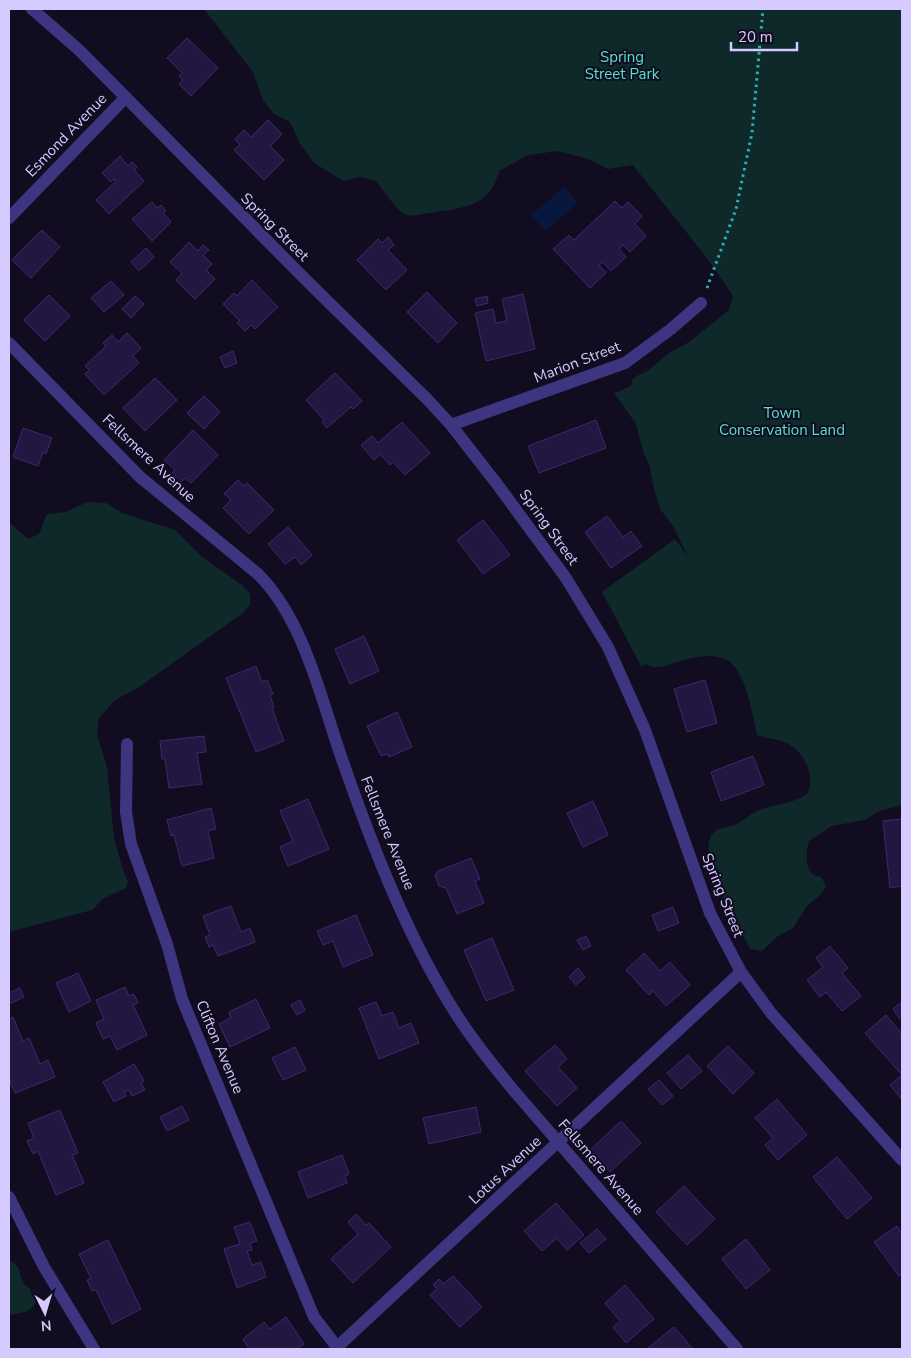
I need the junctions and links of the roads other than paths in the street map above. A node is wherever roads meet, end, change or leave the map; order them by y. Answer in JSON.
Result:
{"nodes":[{"id":1,"x":32,"y":9,"type":"edge"},
{"id":2,"x":126,"y":97,"type":"junction"},
{"id":3,"x":9,"y":218,"type":"edge"},
{"id":4,"x":701,"y":303,"type":"road end"},
{"id":5,"x":9,"y":343,"type":"edge"},
{"id":6,"x":451,"y":425,"type":"junction"},
{"id":7,"x":127,"y":744,"type":"dead end"},
{"id":8,"x":740,"y":972,"type":"junction"},
{"id":9,"x":558,"y":1143,"type":"junction"},
{"id":10,"x":902,"y":1160,"type":"edge"},
{"id":11,"x":9,"y":1197,"type":"edge"},
{"id":12,"x":336,"y":1348,"type":"edge"},
{"id":13,"x":94,"y":1349,"type":"edge"},
{"id":14,"x":736,"y":1349,"type":"edge"}],
"edges":[{"from":1,"to":2,"type":"street","name":"Spring Street"},
{"from":2,"to":3,"type":"street","name":"Esmond Avenue"},
{"from":2,"to":6,"type":"street","name":"Spring Street"},
{"from":4,"to":6,"type":"street","name":"Marion Street"},
{"from":5,"to":9,"type":"street","name":"Fellsmere Avenue"},
{"from":6,"to":8,"type":"street","name":"Spring Street"},
{"from":7,"to":12,"type":"street","name":"Clifton Avenue"},
{"from":8,"to":9,"type":"street","name":"Lotus Avenue"},
{"from":8,"to":10,"type":"street","name":"Spring Street"},
{"from":9,"to":12,"type":"street","name":"Lotus Avenue"},
{"from":9,"to":14,"type":"street","name":"Fellsmere Avenue"},
{"from":11,"to":13,"type":"street"}]}
